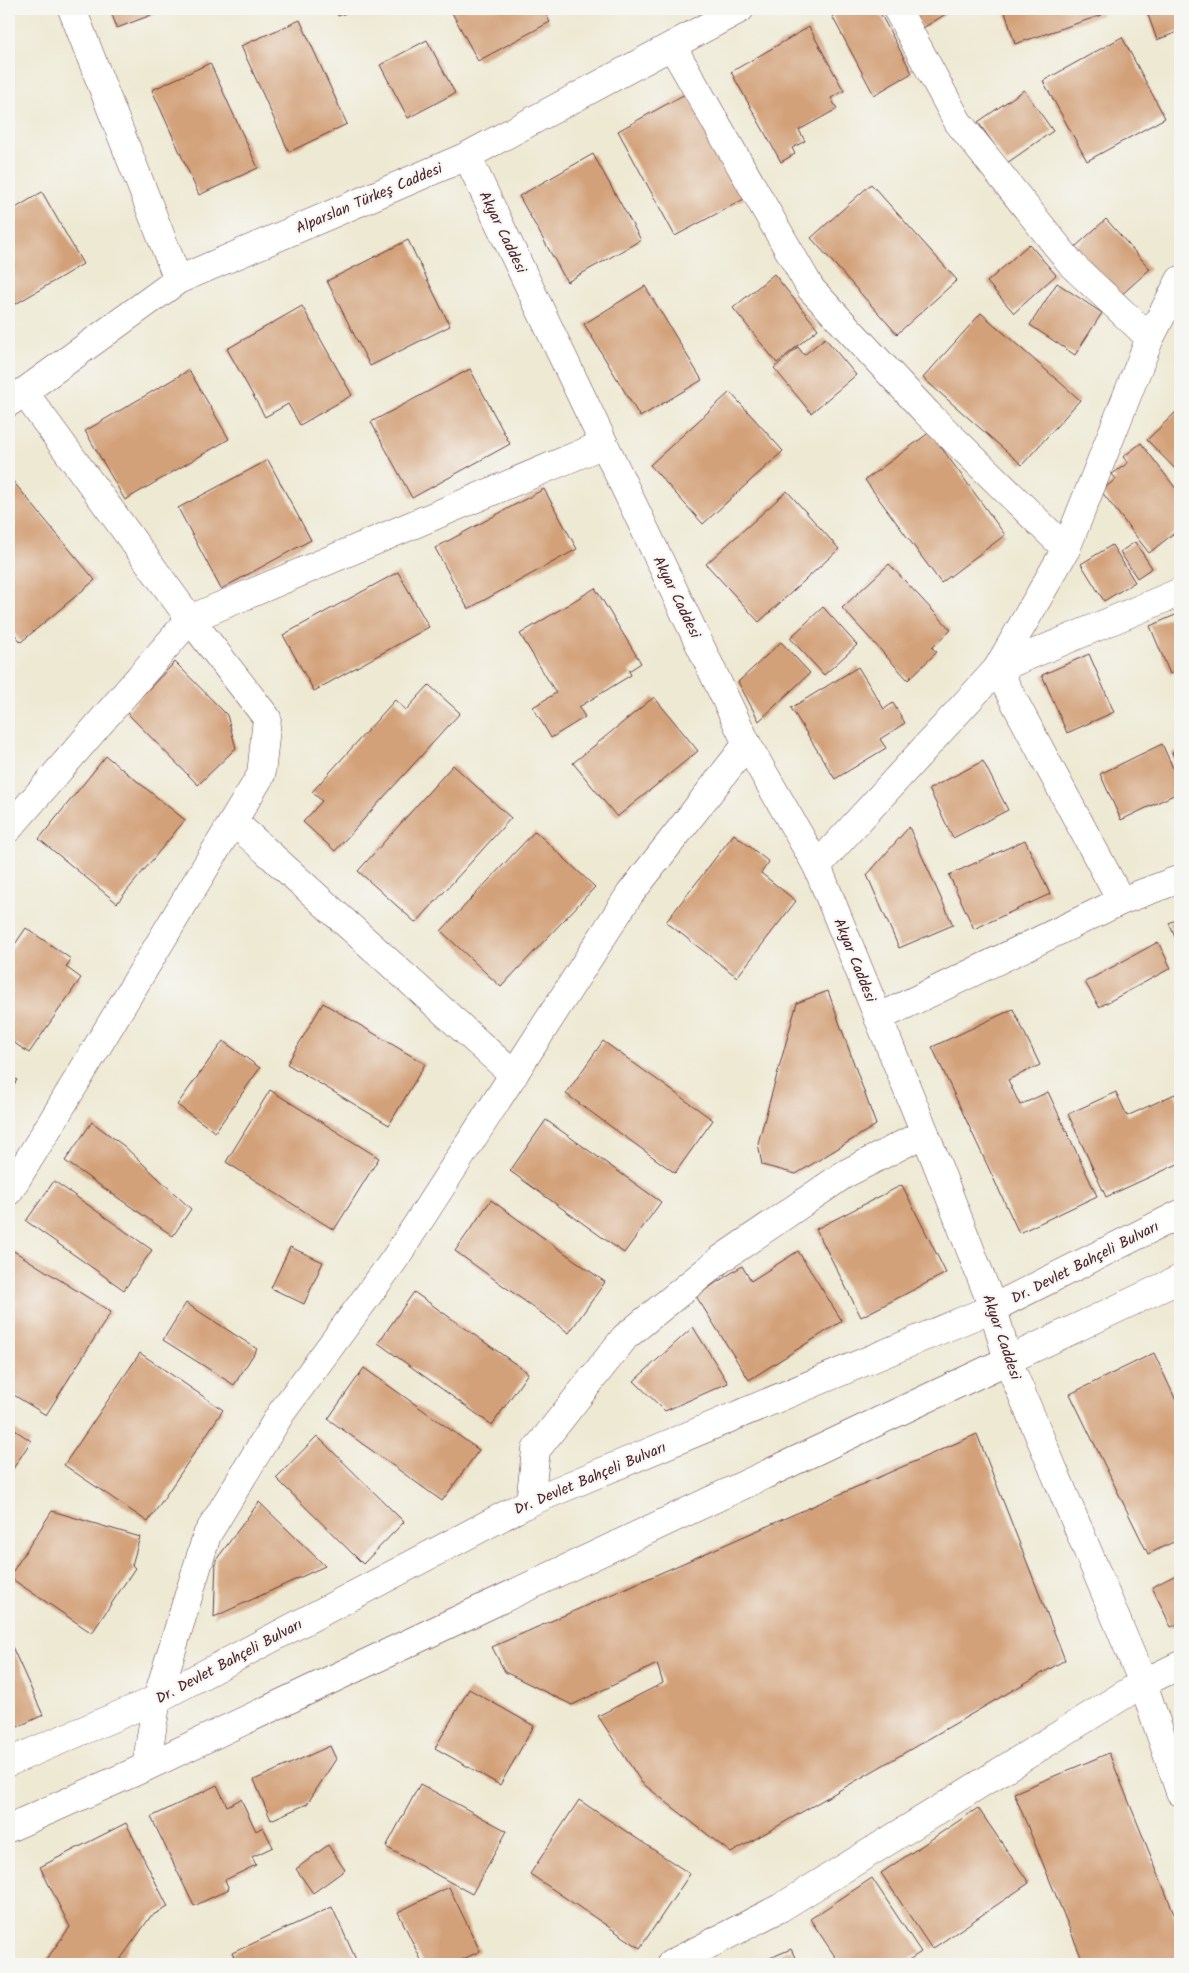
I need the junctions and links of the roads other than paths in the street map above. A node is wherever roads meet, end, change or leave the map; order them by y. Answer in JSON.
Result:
{"nodes":[{"id":1,"x":72,"y":9,"type":"edge"},
{"id":2,"x":740,"y":9,"type":"edge"},
{"id":3,"x":897,"y":9,"type":"edge"},
{"id":4,"x":672,"y":46,"type":"junction"},
{"id":5,"x":467,"y":156,"type":"junction"},
{"id":6,"x":178,"y":280,"type":"junction"},
{"id":7,"x":1180,"y":280,"type":"edge"},
{"id":8,"x":1150,"y":338,"type":"junction"},
{"id":9,"x":16,"y":398,"type":"edge"},
{"id":10,"x":604,"y":444,"type":"junction"},
{"id":11,"x":1066,"y":549,"type":"junction"},
{"id":12,"x":1180,"y":592,"type":"edge"},
{"id":13,"x":190,"y":619,"type":"junction"},
{"id":14,"x":997,"y":669,"type":"junction"},
{"id":15,"x":747,"y":744,"type":"junction"},
{"id":16,"x":234,"y":822,"type":"junction"},
{"id":17,"x":9,"y":828,"type":"edge"},
{"id":18,"x":817,"y":866,"type":"junction"},
{"id":19,"x":1180,"y":879,"type":"edge"},
{"id":20,"x":1121,"y":901,"type":"junction"},
{"id":21,"x":878,"y":1018,"type":"junction"},
{"id":22,"x":514,"y":1075,"type":"junction"},
{"id":23,"x":925,"y":1133,"type":"junction"},
{"id":24,"x":9,"y":1190,"type":"edge"},
{"id":25,"x":1180,"y":1214,"type":"edge"},
{"id":26,"x":1180,"y":1279,"type":"edge"},
{"id":27,"x":993,"y":1308,"type":"junction"},
{"id":28,"x":1008,"y":1361,"type":"junction"},
{"id":29,"x":530,"y":1502,"type":"junction"},
{"id":30,"x":1180,"y":1665,"type":"edge"},
{"id":31,"x":1143,"y":1683,"type":"junction"},
{"id":32,"x":157,"y":1699,"type":"junction"},
{"id":33,"x":9,"y":1762,"type":"edge"},
{"id":34,"x":146,"y":1766,"type":"junction"},
{"id":35,"x":1180,"y":1792,"type":"edge"},
{"id":36,"x":9,"y":1828,"type":"edge"},
{"id":37,"x":671,"y":1964,"type":"edge"}],
"edges":[{"from":1,"to":6,"type":"street"},
{"from":2,"to":4,"type":"street","name":"Alparslan Türkeş Caddesi"},
{"from":3,"to":8,"type":"street"},
{"from":4,"to":5,"type":"street","name":"Alparslan Türkeş Caddesi"},
{"from":4,"to":11,"type":"street"},
{"from":5,"to":6,"type":"street","name":"Alparslan Türkeş Caddesi"},
{"from":5,"to":10,"type":"street","name":"Akyar Caddesi"},
{"from":6,"to":9,"type":"street","name":"Alparslan Türkeş Caddesi"},
{"from":7,"to":8,"type":"street"},
{"from":8,"to":11,"type":"street"},
{"from":9,"to":13,"type":"street"},
{"from":10,"to":13,"type":"street"},
{"from":10,"to":15,"type":"street","name":"Akyar Caddesi"},
{"from":11,"to":14,"type":"street"},
{"from":12,"to":14,"type":"street"},
{"from":13,"to":16,"type":"street"},
{"from":13,"to":17,"type":"street"},
{"from":14,"to":18,"type":"street"},
{"from":14,"to":20,"type":"street"},
{"from":15,"to":18,"type":"street","name":"Akyar Caddesi"},
{"from":15,"to":22,"type":"street"},
{"from":16,"to":22,"type":"street"},
{"from":16,"to":24,"type":"street"},
{"from":18,"to":21,"type":"street","name":"Akyar Caddesi"},
{"from":19,"to":20,"type":"street"},
{"from":20,"to":21,"type":"street"},
{"from":21,"to":23,"type":"street","name":"Akyar Caddesi"},
{"from":22,"to":32,"type":"street"},
{"from":23,"to":27,"type":"street","name":"Akyar Caddesi"},
{"from":23,"to":29,"type":"street"},
{"from":25,"to":27,"type":"street","name":"Dr. Devlet Bahçeli Bulvarı"},
{"from":26,"to":28,"type":"street"},
{"from":27,"to":28,"type":"street","name":"Akyar Caddesi"},
{"from":27,"to":29,"type":"street","name":"Dr. Devlet Bahçeli Bulvarı"},
{"from":28,"to":31,"type":"street","name":"Akyar Caddesi"},
{"from":28,"to":34,"type":"street"},
{"from":29,"to":32,"type":"street","name":"Dr. Devlet Bahçeli Bulvarı"},
{"from":30,"to":31,"type":"street"},
{"from":31,"to":35,"type":"street","name":"Akyar Caddesi"},
{"from":31,"to":37,"type":"street"},
{"from":32,"to":33,"type":"street","name":"Dr. Devlet Bahçeli Bulvarı"},
{"from":32,"to":34,"type":"street"},
{"from":34,"to":36,"type":"street"}]}
